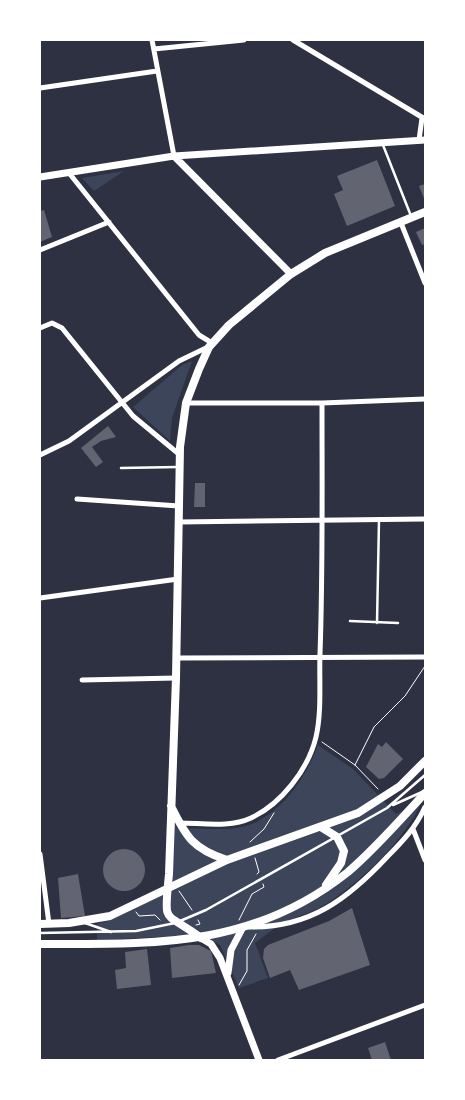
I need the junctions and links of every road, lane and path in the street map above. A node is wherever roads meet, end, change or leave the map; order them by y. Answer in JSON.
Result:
{"nodes":[{"id":1,"x":152,"y":40,"type":"edge"},
{"id":2,"x":244,"y":40,"type":"edge"},
{"id":3,"x":293,"y":40,"type":"edge"},
{"id":4,"x":154,"y":49,"type":"junction"},
{"id":5,"x":156,"y":70,"type":"junction"},
{"id":6,"x":40,"y":88,"type":"edge"},
{"id":7,"x":424,"y":118,"type":"edge"},
{"id":8,"x":422,"y":140,"type":"edge"},
{"id":9,"x":382,"y":143,"type":"junction"},
{"id":10,"x":174,"y":156,"type":"junction"},
{"id":11,"x":69,"y":173,"type":"junction"},
{"id":12,"x":40,"y":177,"type":"edge"},
{"id":13,"x":425,"y":212,"type":"edge"},
{"id":14,"x":412,"y":218,"type":"junction"},
{"id":15,"x":109,"y":222,"type":"junction"},
{"id":16,"x":401,"y":223,"type":"junction"},
{"id":17,"x":40,"y":250,"type":"edge"},
{"id":18,"x":291,"y":274,"type":"junction"},
{"id":19,"x":425,"y":283,"type":"edge"},
{"id":20,"x":40,"y":328,"type":"edge"},
{"id":21,"x":210,"y":345,"type":"junction"},
{"id":22,"x":425,"y":399,"type":"edge"},
{"id":23,"x":121,"y":402,"type":"junction"},
{"id":24,"x":186,"y":403,"type":"junction"},
{"id":25,"x":322,"y":403,"type":"junction"},
{"id":26,"x":40,"y":455,"type":"edge"},
{"id":27,"x":180,"y":455,"type":"junction"},
{"id":28,"x":180,"y":467,"type":"junction"},
{"id":29,"x":121,"y":468,"type":"dead end"},
{"id":30,"x":77,"y":499,"type":"dead end"},
{"id":31,"x":179,"y":506,"type":"junction"},
{"id":32,"x":425,"y":518,"type":"edge"},
{"id":33,"x":322,"y":519,"type":"junction"},
{"id":34,"x":379,"y":519,"type":"junction"},
{"id":35,"x":179,"y":522,"type":"junction"},
{"id":36,"x":178,"y":579,"type":"junction"},
{"id":37,"x":40,"y":598,"type":"edge"},
{"id":38,"x":350,"y":621,"type":"dead end"},
{"id":39,"x":377,"y":623,"type":"junction"},
{"id":40,"x":398,"y":623,"type":"dead end"},
{"id":41,"x":425,"y":657,"type":"edge"},
{"id":42,"x":176,"y":658,"type":"junction"},
{"id":43,"x":320,"y":658,"type":"junction"},
{"id":44,"x":425,"y":666,"type":"edge"},
{"id":45,"x":176,"y":678,"type":"junction"},
{"id":46,"x":82,"y":680,"type":"dead end"},
{"id":47,"x":316,"y":738,"type":"junction"},
{"id":48,"x":425,"y":761,"type":"edge"},
{"id":49,"x":355,"y":765,"type":"junction"},
{"id":50,"x":425,"y":775,"type":"edge"},
{"id":51,"x":425,"y":791,"type":"edge"},
{"id":52,"x":386,"y":797,"type":"junction"},
{"id":53,"x":273,"y":803,"type":"junction"},
{"id":54,"x":171,"y":804,"type":"junction"},
{"id":55,"x":425,"y":807,"type":"edge"},
{"id":56,"x":387,"y":808,"type":"junction"},
{"id":57,"x":179,"y":823,"type":"junction"},
{"id":58,"x":320,"y":827,"type":"junction"},
{"id":59,"x":413,"y":829,"type":"junction"},
{"id":60,"x":337,"y":837,"type":"junction"},
{"id":61,"x":253,"y":851,"type":"junction"},
{"id":62,"x":40,"y":854,"type":"edge"},
{"id":63,"x":227,"y":860,"type":"junction"},
{"id":64,"x":425,"y":860,"type":"edge"},
{"id":65,"x":260,"y":880,"type":"junction"},
{"id":66,"x":167,"y":887,"type":"junction"},
{"id":67,"x":324,"y":888,"type":"junction"},
{"id":68,"x":82,"y":922,"type":"junction"},
{"id":69,"x":175,"y":923,"type":"junction"},
{"id":70,"x":40,"y":924,"type":"edge"},
{"id":71,"x":49,"y":924,"type":"junction"},
{"id":72,"x":260,"y":927,"type":"junction"},
{"id":73,"x":246,"y":928,"type":"junction"},
{"id":74,"x":233,"y":931,"type":"junction"},
{"id":75,"x":112,"y":932,"type":"junction"},
{"id":76,"x":40,"y":933,"type":"edge"},
{"id":77,"x":201,"y":938,"type":"junction"},
{"id":78,"x":40,"y":944,"type":"edge"},
{"id":79,"x":228,"y":976,"type":"junction"},
{"id":80,"x":232,"y":988,"type":"junction"},
{"id":81,"x":425,"y":1005,"type":"edge"},
{"id":82,"x":259,"y":1060,"type":"edge"},
{"id":83,"x":278,"y":1060,"type":"edge"}],
"edges":[{"from":1,"to":4,"type":"street"},
{"from":2,"to":4,"type":"street"},
{"from":3,"to":7,"type":"street"},
{"from":4,"to":5,"type":"street"},
{"from":5,"to":6,"type":"street"},
{"from":5,"to":10,"type":"street"},
{"from":7,"to":8,"type":"street"},
{"from":8,"to":9,"type":"main road"},
{"from":9,"to":10,"type":"main road"},
{"from":9,"to":14,"type":"lane"},
{"from":10,"to":11,"type":"main road"},
{"from":10,"to":18,"type":"main road"},
{"from":11,"to":12,"type":"main road"},
{"from":11,"to":15,"type":"street"},
{"from":13,"to":14,"type":"main road"},
{"from":14,"to":16,"type":"main road"},
{"from":15,"to":17,"type":"street"},
{"from":15,"to":21,"type":"street"},
{"from":16,"to":18,"type":"main road"},
{"from":16,"to":19,"type":"street"},
{"from":18,"to":21,"type":"main road"},
{"from":20,"to":23,"type":"street"},
{"from":21,"to":23,"type":"street"},
{"from":21,"to":24,"type":"main road"},
{"from":22,"to":25,"type":"street"},
{"from":23,"to":26,"type":"street"},
{"from":23,"to":27,"type":"street"},
{"from":24,"to":25,"type":"street"},
{"from":24,"to":27,"type":"main road"},
{"from":25,"to":33,"type":"street"},
{"from":27,"to":28,"type":"main road"},
{"from":28,"to":29,"type":"lane"},
{"from":28,"to":31,"type":"main road"},
{"from":30,"to":31,"type":"street"},
{"from":31,"to":35,"type":"main road"},
{"from":32,"to":34,"type":"street"},
{"from":33,"to":34,"type":"street"},
{"from":33,"to":35,"type":"street"},
{"from":33,"to":43,"type":"street"},
{"from":34,"to":39,"type":"lane"},
{"from":35,"to":36,"type":"main road"},
{"from":36,"to":37,"type":"street"},
{"from":36,"to":42,"type":"main road"},
{"from":38,"to":39,"type":"lane"},
{"from":39,"to":40,"type":"lane"},
{"from":41,"to":43,"type":"street"},
{"from":42,"to":43,"type":"street"},
{"from":42,"to":45,"type":"main road"},
{"from":43,"to":47,"type":"street"},
{"from":44,"to":49,"type":"path"},
{"from":45,"to":46,"type":"street"},
{"from":45,"to":54,"type":"main road"},
{"from":47,"to":49,"type":"path"},
{"from":47,"to":53,"type":"street"},
{"from":48,"to":52,"type":"main road"},
{"from":49,"to":52,"type":"path"},
{"from":50,"to":56,"type":"lane"},
{"from":51,"to":56,"type":"lane"},
{"from":51,"to":67,"type":"main road"},
{"from":52,"to":58,"type":"main road"},
{"from":53,"to":57,"type":"street"},
{"from":53,"to":61,"type":"path"},
{"from":54,"to":57,"type":"main road"},
{"from":54,"to":66,"type":"main road"},
{"from":55,"to":59,"type":"street"},
{"from":56,"to":60,"type":"lane"},
{"from":57,"to":63,"type":"main road"},
{"from":58,"to":60,"type":"main road"},
{"from":58,"to":61,"type":"main road"},
{"from":59,"to":64,"type":"street"},
{"from":59,"to":72,"type":"street"},
{"from":60,"to":65,"type":"lane"},
{"from":60,"to":67,"type":"main road"},
{"from":61,"to":63,"type":"main road"},
{"from":61,"to":65,"type":"path"},
{"from":62,"to":71,"type":"street"},
{"from":63,"to":66,"type":"main road"},
{"from":65,"to":69,"type":"lane"},
{"from":65,"to":74,"type":"path"},
{"from":66,"to":68,"type":"main road"},
{"from":66,"to":69,"type":"main road"},
{"from":67,"to":73,"type":"main road"},
{"from":68,"to":71,"type":"main road"},
{"from":68,"to":75,"type":"lane"},
{"from":69,"to":75,"type":"lane"},
{"from":69,"to":77,"type":"main road"},
{"from":70,"to":71,"type":"main road"},
{"from":72,"to":73,"type":"street"},
{"from":72,"to":80,"type":"path"},
{"from":73,"to":74,"type":"main road"},
{"from":73,"to":79,"type":"main road"},
{"from":74,"to":77,"type":"main road"},
{"from":75,"to":76,"type":"lane"},
{"from":77,"to":78,"type":"main road"},
{"from":77,"to":79,"type":"main road"},
{"from":79,"to":80,"type":"main road"},
{"from":80,"to":82,"type":"main road"},
{"from":81,"to":83,"type":"street"}]}
